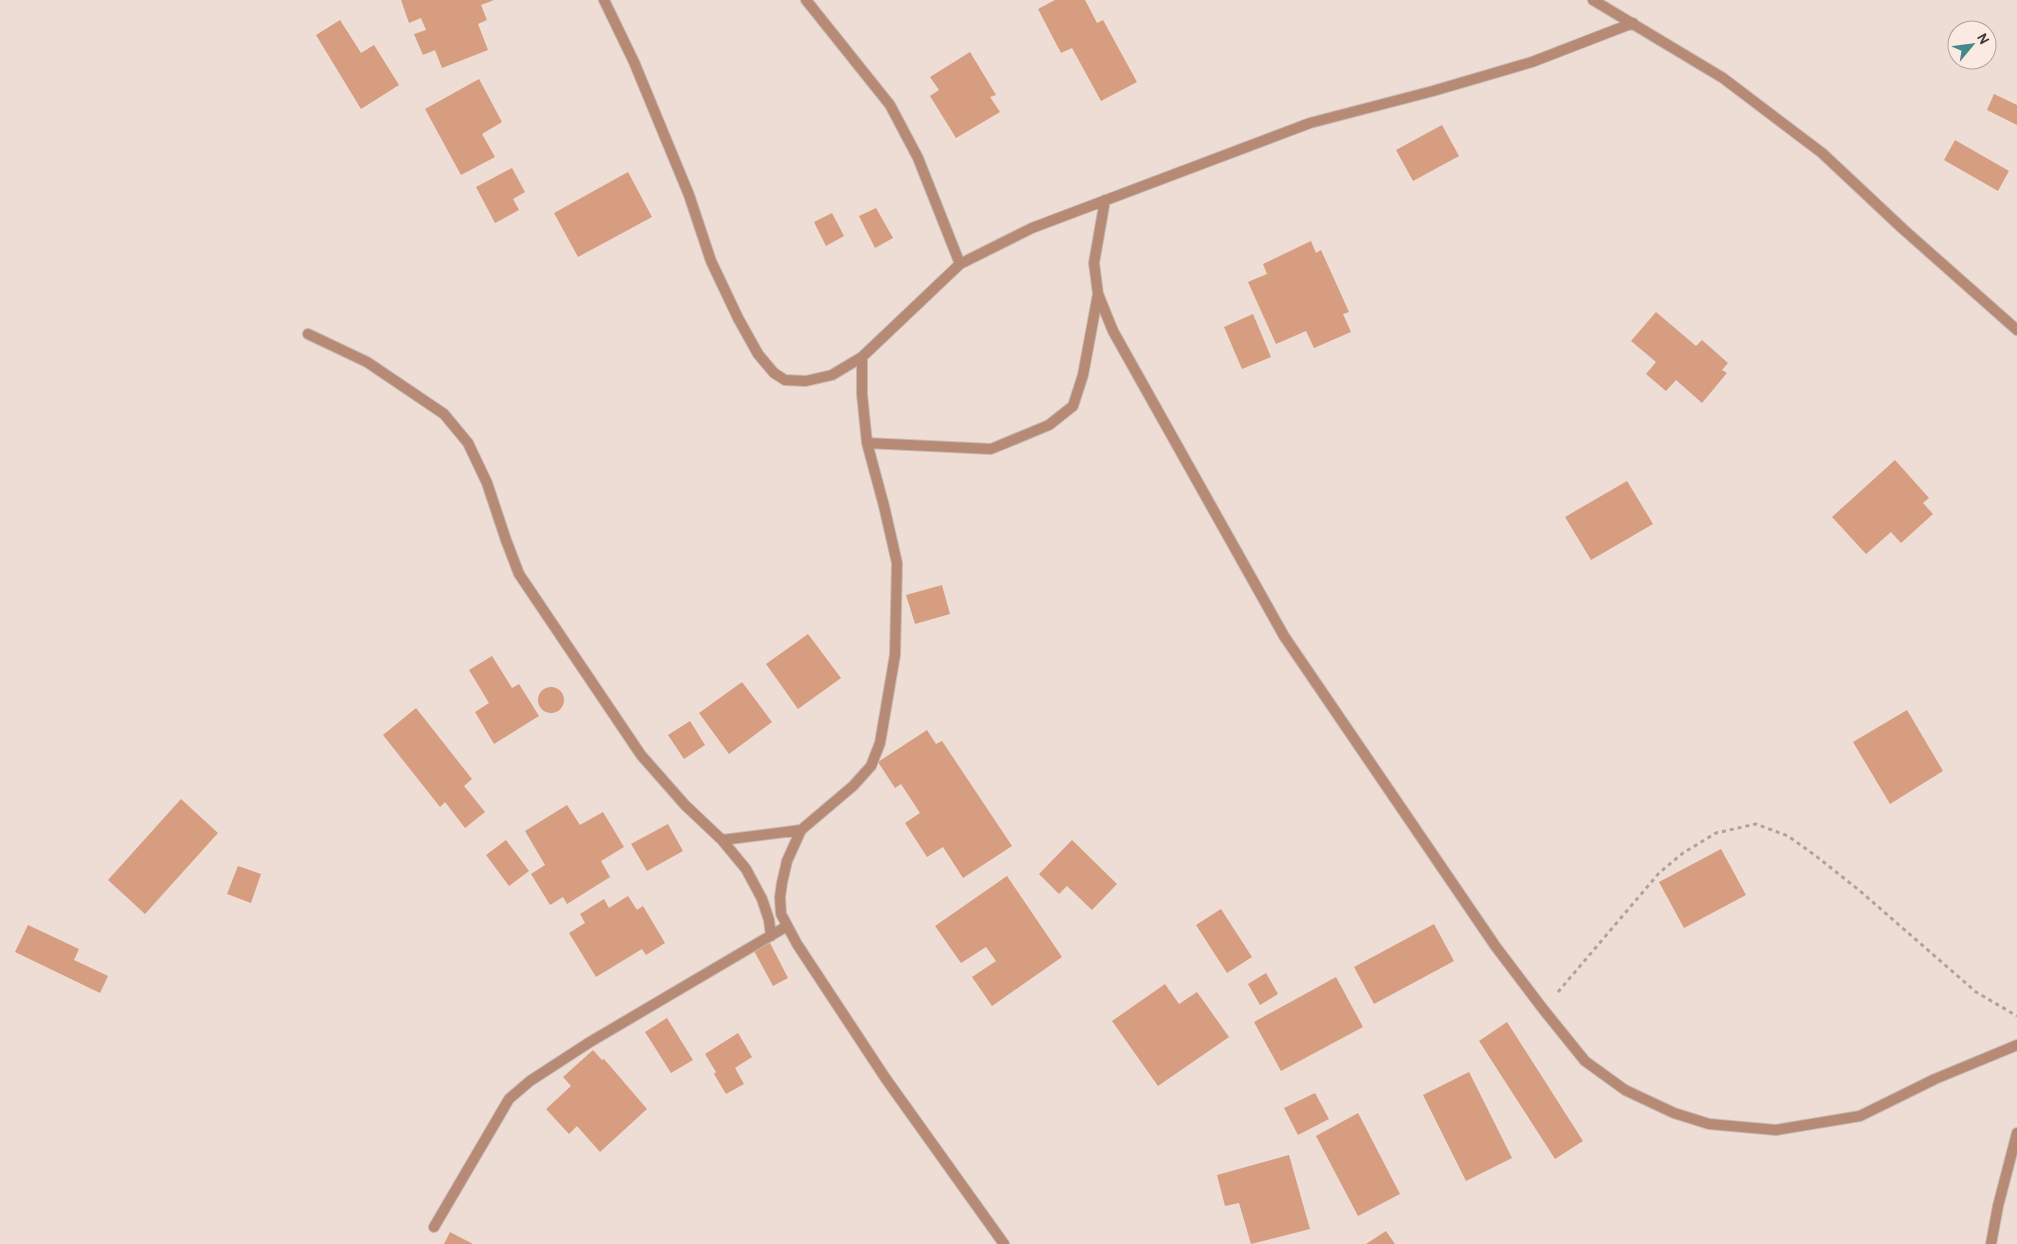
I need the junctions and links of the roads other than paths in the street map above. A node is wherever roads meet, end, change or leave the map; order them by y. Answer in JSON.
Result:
{"nodes":[{"id":1,"x":604,"y":0,"type":"edge"},
{"id":2,"x":806,"y":0,"type":"edge"},
{"id":3,"x":1593,"y":0,"type":"edge"},
{"id":4,"x":1633,"y":23,"type":"junction"},
{"id":5,"x":1105,"y":200,"type":"junction"},
{"id":6,"x":960,"y":264,"type":"junction"},
{"id":7,"x":1098,"y":294,"type":"junction"},
{"id":8,"x":2017,"y":330,"type":"edge"},
{"id":9,"x":308,"y":334,"type":"dead end"},
{"id":10,"x":862,"y":357,"type":"junction"},
{"id":11,"x":867,"y":443,"type":"junction"},
{"id":12,"x":801,"y":830,"type":"junction"},
{"id":13,"x":722,"y":840,"type":"junction"},
{"id":14,"x":787,"y":926,"type":"junction"},
{"id":15,"x":771,"y":936,"type":"junction"},
{"id":16,"x":2017,"y":1045,"type":"edge"},
{"id":17,"x":2017,"y":1133,"type":"edge"},
{"id":18,"x":434,"y":1227,"type":"dead end"},
{"id":19,"x":1004,"y":1244,"type":"edge"},
{"id":20,"x":1991,"y":1244,"type":"edge"}],
"edges":[{"from":1,"to":10,"type":"street"},
{"from":2,"to":6,"type":"street"},
{"from":3,"to":4,"type":"street"},
{"from":4,"to":5,"type":"street"},
{"from":4,"to":8,"type":"street"},
{"from":5,"to":6,"type":"street"},
{"from":5,"to":7,"type":"street"},
{"from":6,"to":10,"type":"street"},
{"from":7,"to":11,"type":"street"},
{"from":7,"to":16,"type":"street"},
{"from":9,"to":13,"type":"street"},
{"from":10,"to":11,"type":"street"},
{"from":11,"to":12,"type":"street"},
{"from":12,"to":13,"type":"street"},
{"from":12,"to":14,"type":"street"},
{"from":13,"to":15,"type":"street"},
{"from":14,"to":15,"type":"street"},
{"from":14,"to":19,"type":"street"},
{"from":15,"to":18,"type":"street"},
{"from":17,"to":20,"type":"street"}]}
